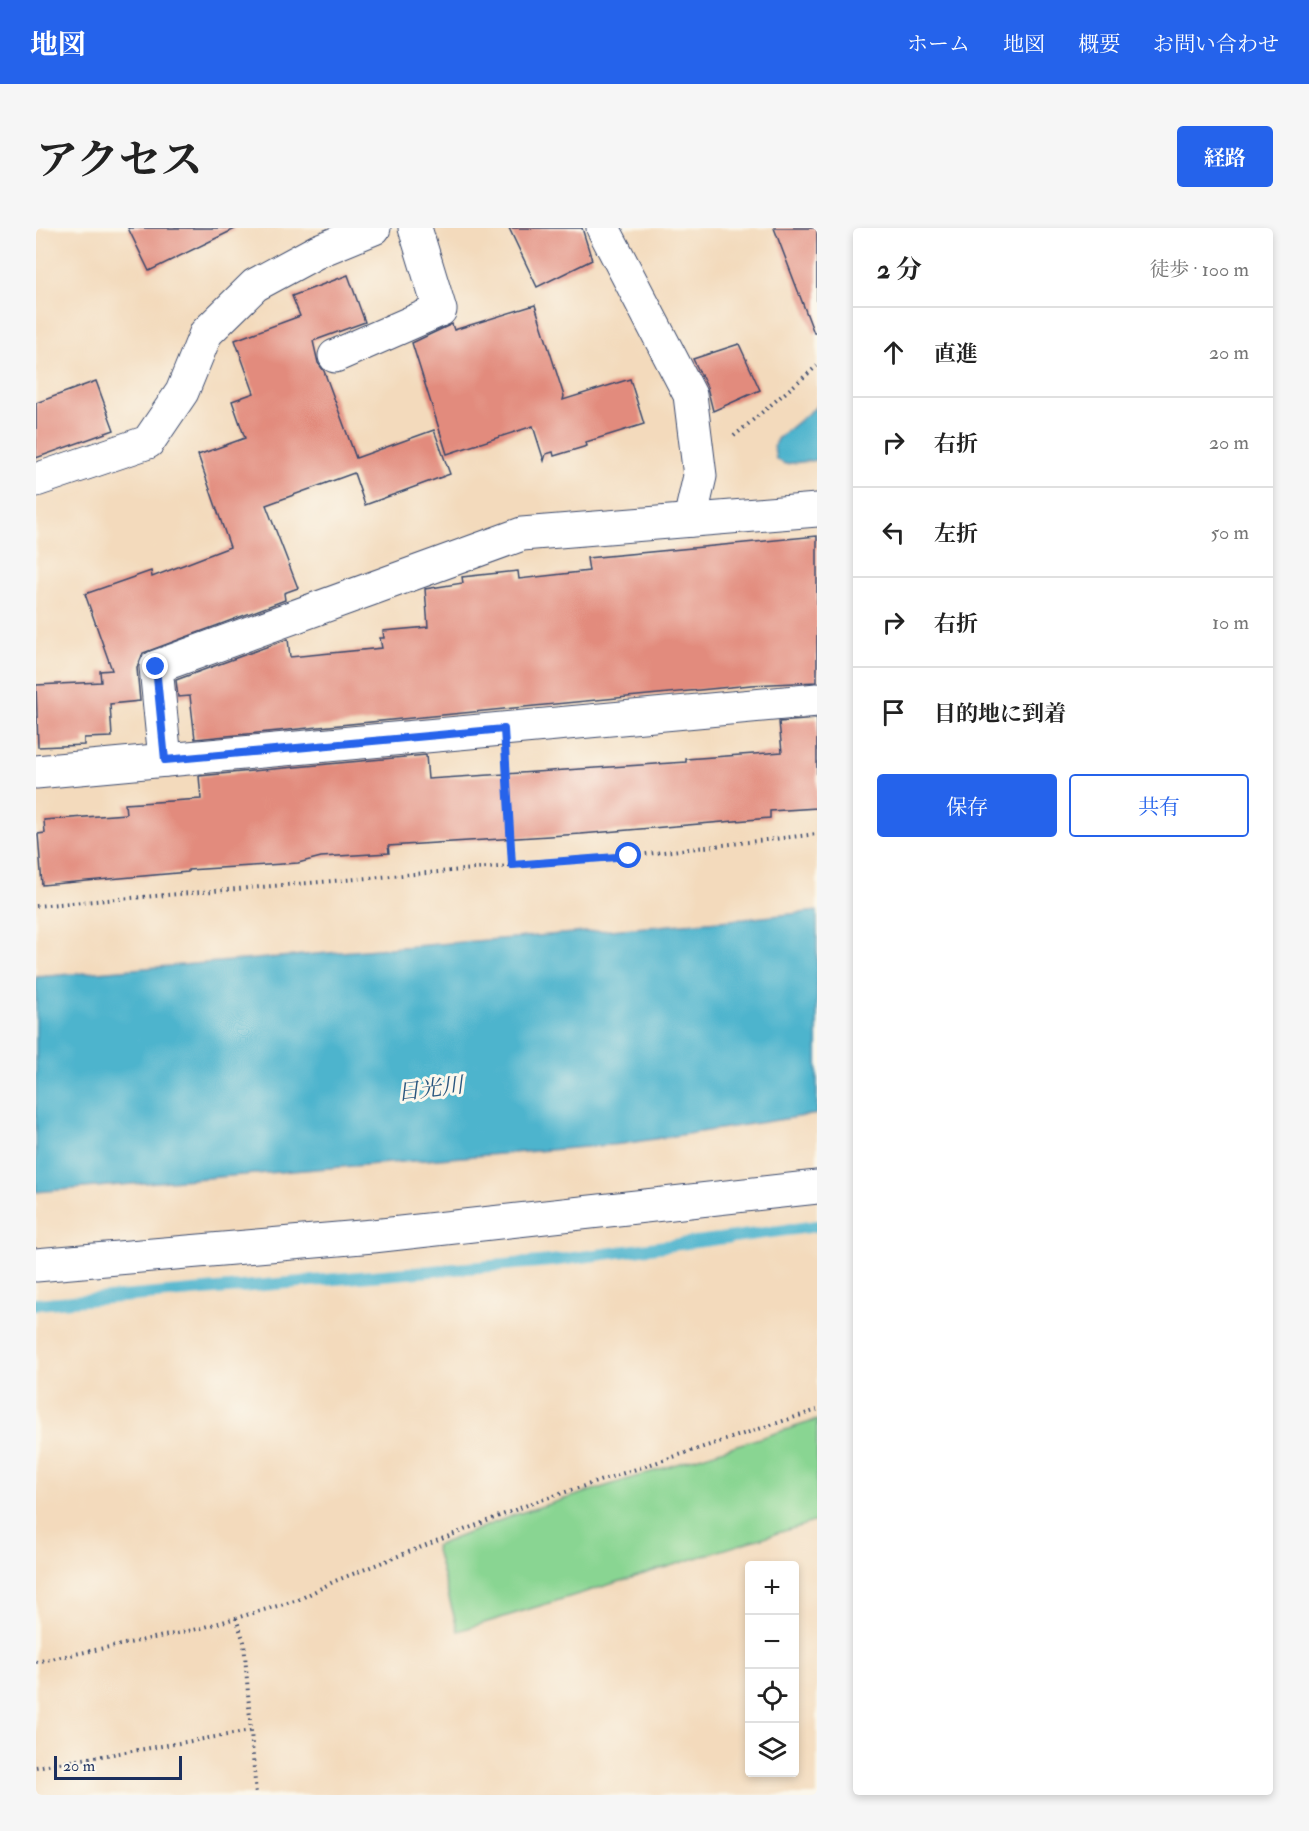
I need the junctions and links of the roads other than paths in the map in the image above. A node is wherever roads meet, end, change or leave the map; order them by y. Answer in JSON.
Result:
{"nodes":[{"id":1,"x":374,"y":228,"type":"edge"},
{"id":2,"x":415,"y":228,"type":"edge"},
{"id":3,"x":603,"y":228,"type":"edge"},
{"id":4,"x":335,"y":356,"type":"dead end"},
{"id":5,"x":36,"y":480,"type":"edge"},
{"id":6,"x":817,"y":510,"type":"edge"},
{"id":7,"x":690,"y":520,"type":"junction"},
{"id":8,"x":817,"y":700,"type":"edge"},
{"id":9,"x":165,"y":760,"type":"junction"},
{"id":10,"x":36,"y":772,"type":"edge"},
{"id":11,"x":817,"y":1186,"type":"edge"},
{"id":12,"x":36,"y":1266,"type":"edge"}],
"edges":[{"from":1,"to":5,"type":"street"},
{"from":2,"to":4,"type":"street"},
{"from":3,"to":7,"type":"street"},
{"from":6,"to":7,"type":"street"},
{"from":7,"to":9,"type":"street"},
{"from":8,"to":9,"type":"street"},
{"from":9,"to":10,"type":"street"},
{"from":11,"to":12,"type":"street"}]}
